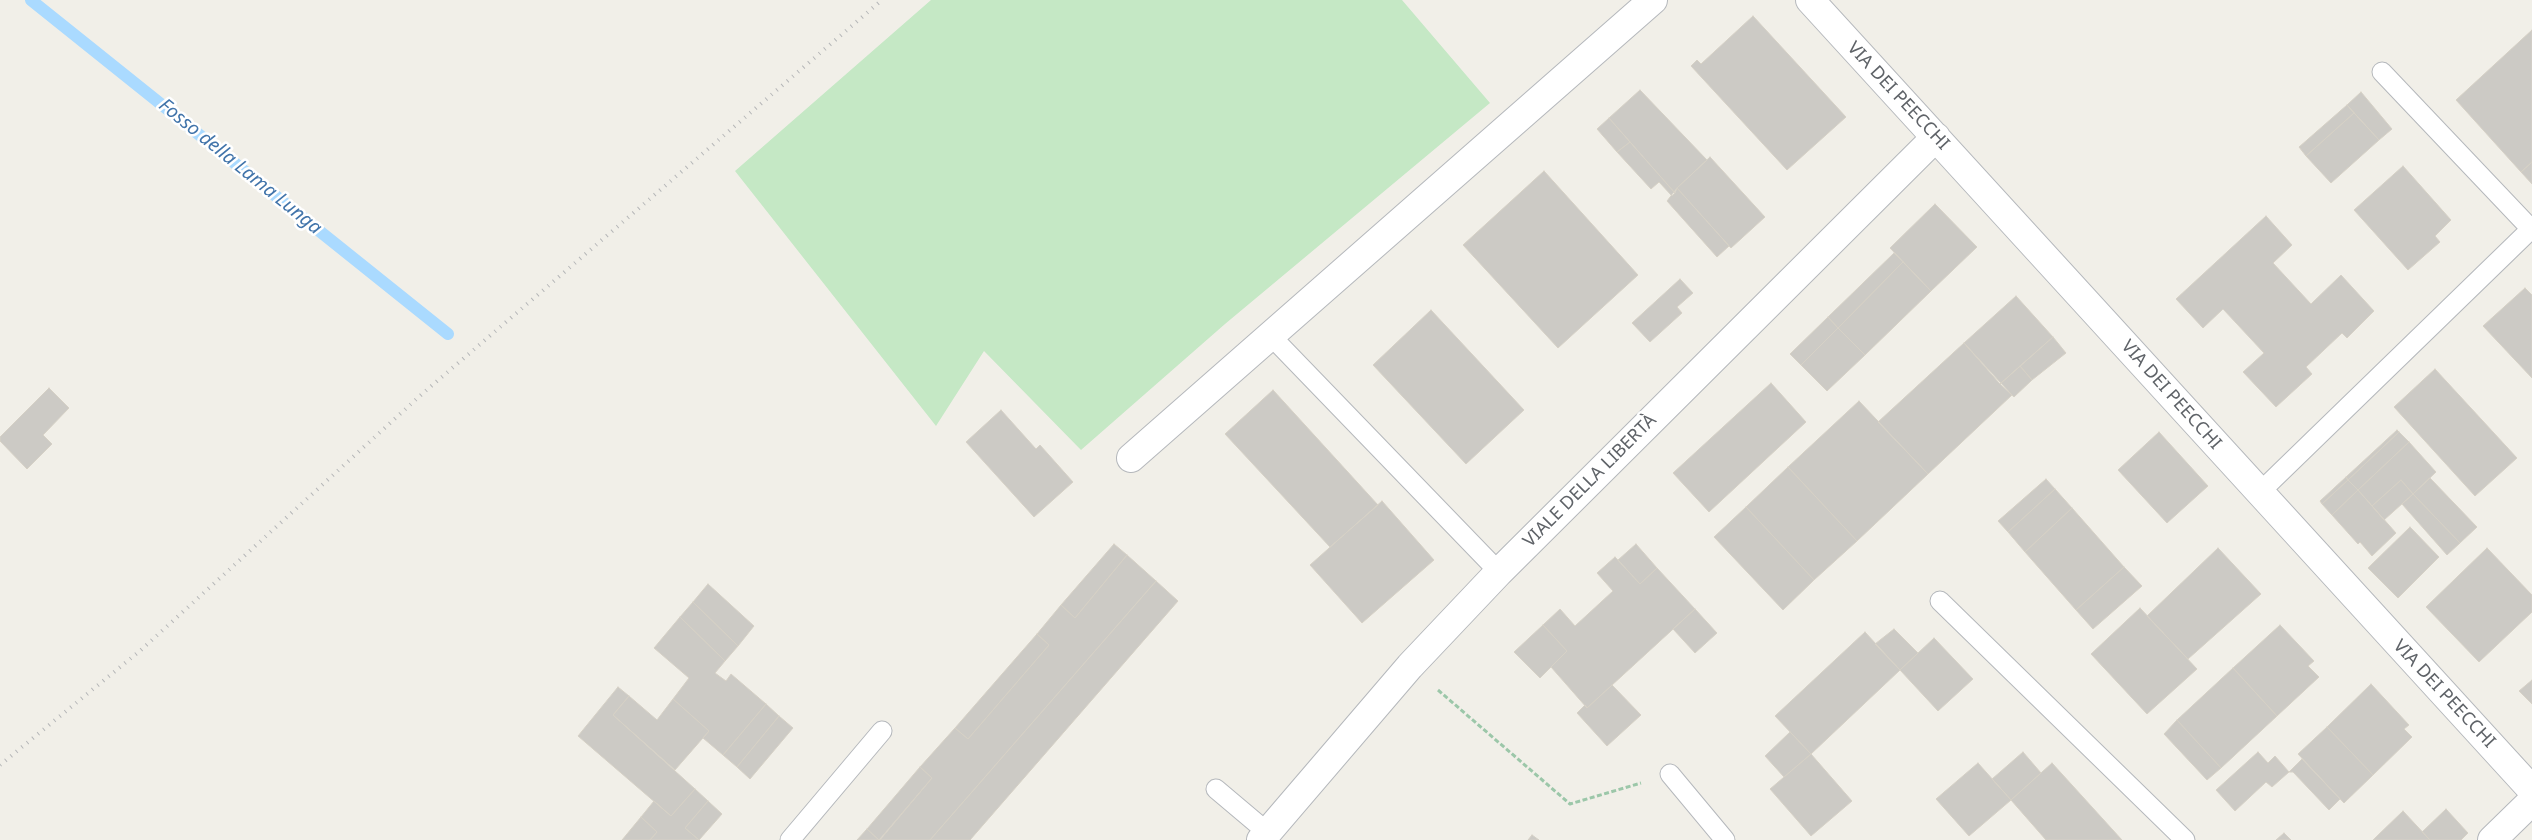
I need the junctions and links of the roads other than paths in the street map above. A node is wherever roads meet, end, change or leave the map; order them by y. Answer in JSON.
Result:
{"nodes":[{"id":1,"x":1653,"y":0,"type":"edge"},
{"id":2,"x":1810,"y":0,"type":"edge"},
{"id":3,"x":2382,"y":72,"type":"dead end"},
{"id":4,"x":1936,"y":137,"type":"junction"},
{"id":5,"x":2532,"y":229,"type":"edge"},
{"id":6,"x":1271,"y":336,"type":"junction"},
{"id":7,"x":1131,"y":458,"type":"dead end"},
{"id":8,"x":2259,"y":493,"type":"junction"},
{"id":9,"x":1500,"y":572,"type":"junction"},
{"id":10,"x":1940,"y":601,"type":"dead end"},
{"id":11,"x":882,"y":732,"type":"dead end"},
{"id":12,"x":1670,"y":774,"type":"road end"},
{"id":13,"x":1216,"y":789,"type":"dead end"},
{"id":14,"x":2532,"y":790,"type":"edge"},
{"id":15,"x":2532,"y":801,"type":"edge"},
{"id":16,"x":1264,"y":836,"type":"edge"},
{"id":17,"x":790,"y":840,"type":"edge"},
{"id":18,"x":1725,"y":840,"type":"edge"},
{"id":19,"x":2185,"y":840,"type":"edge"},
{"id":20,"x":2492,"y":840,"type":"edge"}],
"edges":[{"from":1,"to":6,"type":"street"},
{"from":2,"to":4,"type":"street","name":"VIA DEI PEECCHI"},
{"from":3,"to":5,"type":"lane"},
{"from":4,"to":8,"type":"street","name":"VIA DEI PEECCHI"},
{"from":4,"to":9,"type":"street","name":"VIALE DELLA LIBERTÀ"},
{"from":5,"to":8,"type":"lane"},
{"from":6,"to":7,"type":"street"},
{"from":6,"to":9,"type":"lane"},
{"from":8,"to":14,"type":"street","name":"VIA DEI PEECCHI"},
{"from":9,"to":16,"type":"street","name":"VIALE DELLA LIBERTÀ"},
{"from":10,"to":19,"type":"lane"},
{"from":11,"to":17,"type":"lane"},
{"from":12,"to":18,"type":"lane"},
{"from":13,"to":16,"type":"lane"},
{"from":15,"to":20,"type":"street"}]}
